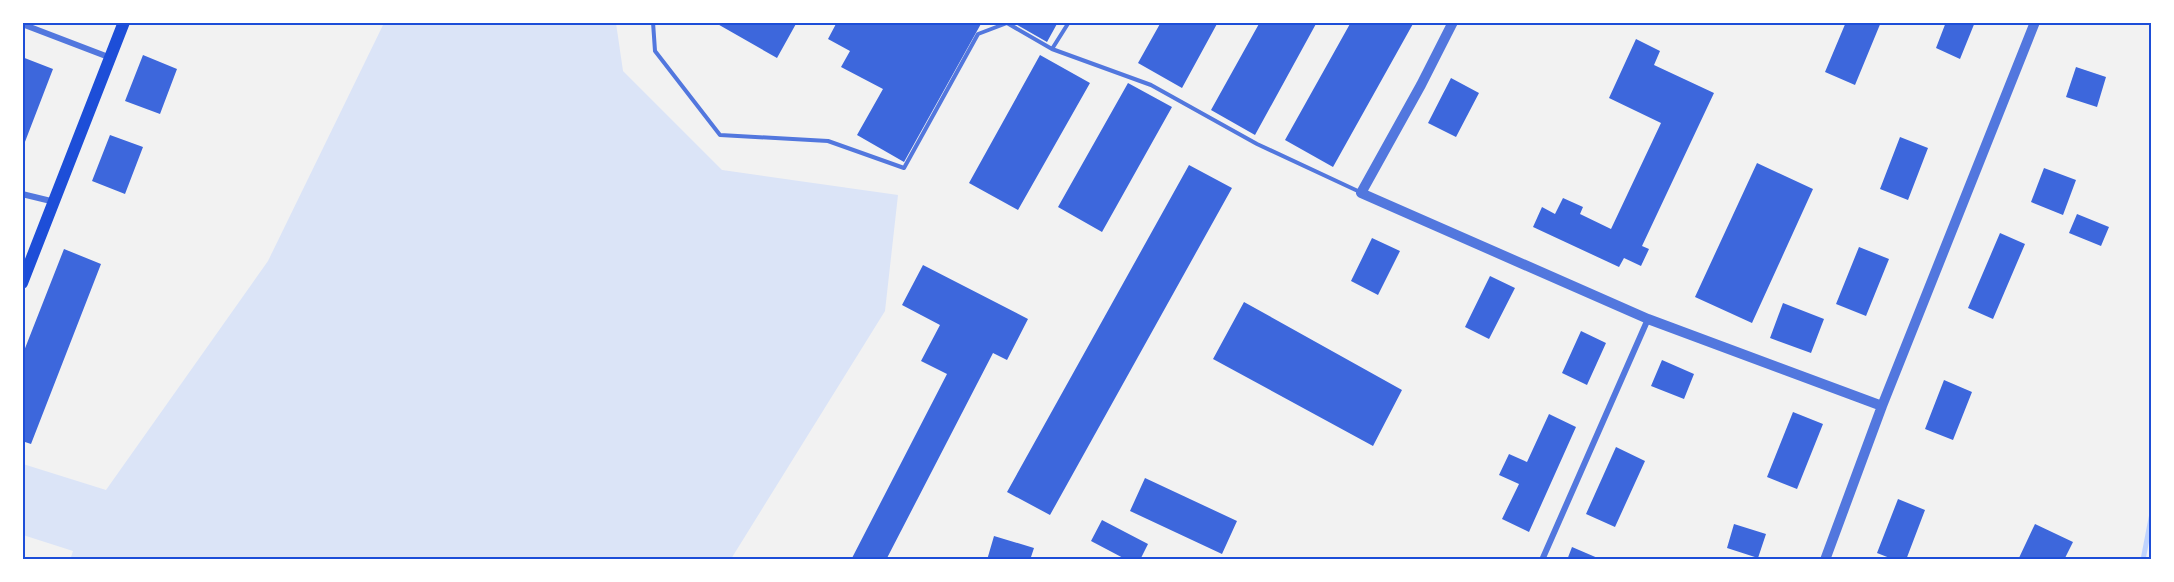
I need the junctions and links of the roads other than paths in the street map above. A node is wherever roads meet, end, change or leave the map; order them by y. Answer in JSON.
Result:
{"nodes":[{"id":1,"x":124,"y":22,"type":"edge"},
{"id":2,"x":653,"y":22,"type":"edge"},
{"id":3,"x":1069,"y":22,"type":"edge"},
{"id":4,"x":1453,"y":22,"type":"edge"},
{"id":5,"x":2035,"y":22,"type":"edge"},
{"id":6,"x":22,"y":24,"type":"edge"},
{"id":7,"x":1052,"y":49,"type":"junction"},
{"id":8,"x":111,"y":58,"type":"junction"},
{"id":9,"x":1361,"y":193,"type":"junction"},
{"id":10,"x":22,"y":194,"type":"edge"},
{"id":11,"x":56,"y":202,"type":"junction"},
{"id":12,"x":22,"y":283,"type":"edge"},
{"id":13,"x":1648,"y":319,"type":"junction"},
{"id":14,"x":1882,"y":406,"type":"junction"},
{"id":15,"x":1542,"y":560,"type":"edge"},
{"id":16,"x":1825,"y":560,"type":"edge"}],
"edges":[{"from":1,"to":8,"type":"main road"},
{"from":2,"to":7,"type":"lane"},
{"from":3,"to":7,"type":"lane"},
{"from":4,"to":9,"type":"street"},
{"from":5,"to":14,"type":"street"},
{"from":6,"to":8,"type":"street"},
{"from":7,"to":9,"type":"lane"},
{"from":8,"to":11,"type":"main road"},
{"from":9,"to":13,"type":"street"},
{"from":10,"to":11,"type":"street"},
{"from":11,"to":12,"type":"main road"},
{"from":13,"to":14,"type":"street"},
{"from":13,"to":15,"type":"street"},
{"from":14,"to":16,"type":"street"}]}
